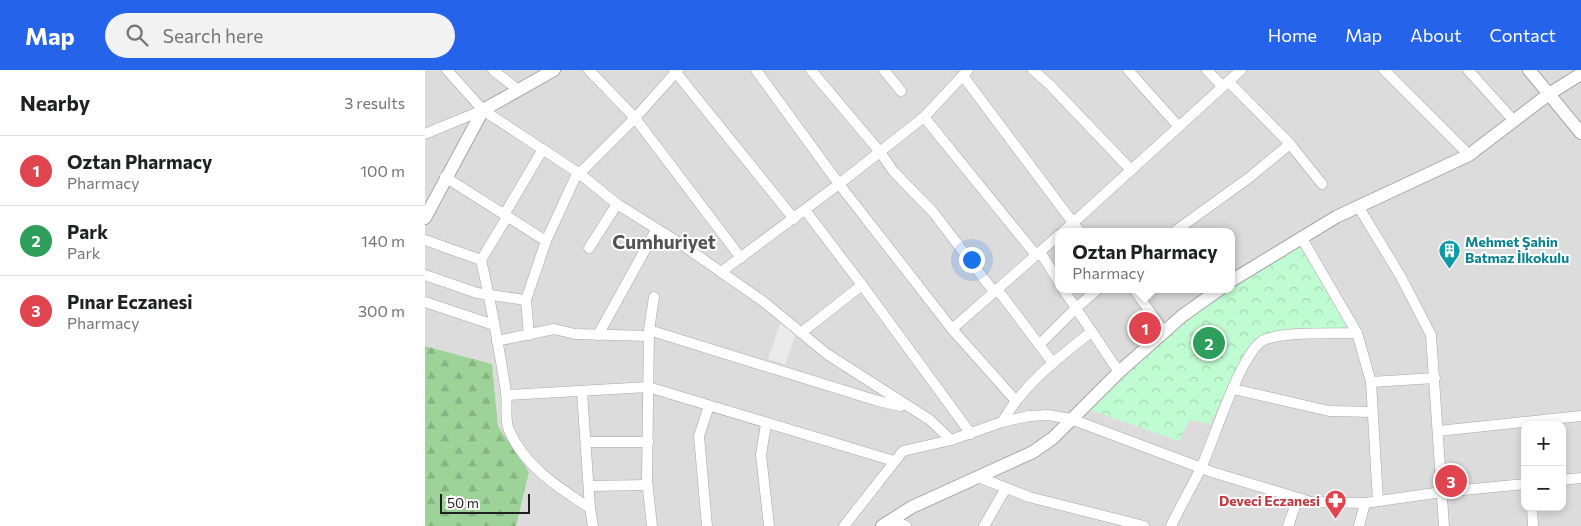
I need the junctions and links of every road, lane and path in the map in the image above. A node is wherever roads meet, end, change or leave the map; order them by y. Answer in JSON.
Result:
{"nodes":[{"id":1,"x":447,"y":70,"type":"edge"},
{"id":2,"x":493,"y":70,"type":"edge"},
{"id":3,"x":554,"y":70,"type":"edge"},
{"id":4,"x":589,"y":70,"type":"edge"},
{"id":5,"x":756,"y":70,"type":"edge"},
{"id":6,"x":811,"y":70,"type":"edge"},
{"id":7,"x":899,"y":70,"type":"edge"},
{"id":8,"x":1033,"y":70,"type":"edge"},
{"id":9,"x":1128,"y":70,"type":"edge"},
{"id":10,"x":1207,"y":70,"type":"edge"},
{"id":11,"x":1241,"y":70,"type":"edge"},
{"id":12,"x":1384,"y":70,"type":"edge"},
{"id":13,"x":1468,"y":70,"type":"edge"},
{"id":14,"x":1529,"y":70,"type":"edge"},
{"id":15,"x":676,"y":71,"type":"edge"},
{"id":16,"x":965,"y":73,"type":"edge"},
{"id":17,"x":887,"y":74,"type":"edge"},
{"id":18,"x":1581,"y":74,"type":"edge"},
{"id":19,"x":1225,"y":83,"type":"junction"},
{"id":20,"x":517,"y":90,"type":"junction"},
{"id":21,"x":901,"y":91,"type":"dead end"},
{"id":22,"x":1549,"y":94,"type":"junction"},
{"id":23,"x":483,"y":110,"type":"junction"},
{"id":24,"x":924,"y":117,"type":"junction"},
{"id":25,"x":635,"y":118,"type":"junction"},
{"id":26,"x":1514,"y":121,"type":"junction"},
{"id":27,"x":1179,"y":127,"type":"junction"},
{"id":28,"x":1581,"y":133,"type":"edge"},
{"id":29,"x":425,"y":134,"type":"edge"},
{"id":30,"x":1290,"y":144,"type":"junction"},
{"id":31,"x":543,"y":148,"type":"junction"},
{"id":32,"x":880,"y":152,"type":"junction"},
{"id":33,"x":1469,"y":155,"type":"junction"},
{"id":34,"x":1131,"y":170,"type":"junction"},
{"id":35,"x":580,"y":174,"type":"junction"},
{"id":36,"x":445,"y":177,"type":"junction"},
{"id":37,"x":839,"y":184,"type":"junction"},
{"id":38,"x":1321,"y":184,"type":"dead end"},
{"id":39,"x":617,"y":204,"type":"junction"},
{"id":40,"x":1359,"y":206,"type":"junction"},
{"id":41,"x":805,"y":210,"type":"junction"},
{"id":42,"x":506,"y":216,"type":"junction"},
{"id":43,"x":425,"y":218,"type":"edge"},
{"id":44,"x":794,"y":219,"type":"junction"},
{"id":45,"x":1073,"y":223,"type":"junction"},
{"id":46,"x":1067,"y":228,"type":"edge"},
{"id":47,"x":1077,"y":228,"type":"edge"},
{"id":48,"x":1182,"y":228,"type":"edge"},
{"id":49,"x":656,"y":230,"type":"junction"},
{"id":50,"x":1301,"y":238,"type":"junction"},
{"id":51,"x":1055,"y":239,"type":"edge"},
{"id":52,"x":425,"y":240,"type":"edge"},
{"id":53,"x":546,"y":241,"type":"junction"},
{"id":54,"x":589,"y":248,"type":"dead end"},
{"id":55,"x":1038,"y":254,"type":"junction"},
{"id":56,"x":741,"y":258,"type":"junction"},
{"id":57,"x":481,"y":260,"type":"junction"},
{"id":58,"x":721,"y":272,"type":"junction"},
{"id":59,"x":425,"y":275,"type":"edge"},
{"id":60,"x":1055,"y":277,"type":"edge"},
{"id":61,"x":1235,"y":279,"type":"edge"},
{"id":62,"x":862,"y":285,"type":"junction"},
{"id":63,"x":996,"y":291,"type":"junction"},
{"id":64,"x":1065,"y":293,"type":"edge"},
{"id":65,"x":1094,"y":293,"type":"edge"},
{"id":66,"x":1137,"y":293,"type":"edge"},
{"id":67,"x":1215,"y":293,"type":"edge"},
{"id":68,"x":489,"y":294,"type":"junction"},
{"id":69,"x":655,"y":297,"type":"dead end"},
{"id":70,"x":527,"y":300,"type":"junction"},
{"id":71,"x":425,"y":302,"type":"edge"},
{"id":72,"x":1075,"y":309,"type":"junction"},
{"id":73,"x":494,"y":325,"type":"junction"},
{"id":74,"x":952,"y":329,"type":"junction"},
{"id":75,"x":1091,"y":332,"type":"junction"},
{"id":76,"x":1164,"y":332,"type":"junction"},
{"id":77,"x":649,"y":333,"type":"junction"},
{"id":78,"x":801,"y":333,"type":"junction"},
{"id":79,"x":1357,"y":333,"type":"junction"},
{"id":80,"x":598,"y":334,"type":"junction"},
{"id":81,"x":529,"y":335,"type":"junction"},
{"id":82,"x":497,"y":341,"type":"junction"},
{"id":83,"x":1039,"y":345,"type":"junction"},
{"id":84,"x":1053,"y":363,"type":"junction"},
{"id":85,"x":1119,"y":372,"type":"junction"},
{"id":86,"x":1435,"y":378,"type":"junction"},
{"id":87,"x":1371,"y":382,"type":"junction"},
{"id":88,"x":648,"y":387,"type":"junction"},
{"id":89,"x":1233,"y":389,"type":"junction"},
{"id":90,"x":582,"y":392,"type":"junction"},
{"id":91,"x":506,"y":395,"type":"junction"},
{"id":92,"x":1015,"y":400,"type":"junction"},
{"id":93,"x":709,"y":406,"type":"junction"},
{"id":94,"x":907,"y":407,"type":"junction"},
{"id":95,"x":1372,"y":412,"type":"junction"},
{"id":96,"x":1581,"y":416,"type":"edge"},
{"id":97,"x":1071,"y":419,"type":"junction"},
{"id":98,"x":1002,"y":422,"type":"junction"},
{"id":99,"x":766,"y":424,"type":"junction"},
{"id":100,"x":1438,"y":431,"type":"junction"},
{"id":101,"x":971,"y":434,"type":"junction"},
{"id":102,"x":951,"y":440,"type":"junction"},
{"id":103,"x":586,"y":442,"type":"junction"},
{"id":104,"x":648,"y":442,"type":"junction"},
{"id":105,"x":894,"y":461,"type":"junction"},
{"id":106,"x":1201,"y":468,"type":"junction"},
{"id":107,"x":978,"y":477,"type":"junction"},
{"id":108,"x":1581,"y":478,"type":"edge"},
{"id":109,"x":1566,"y":480,"type":"edge"},
{"id":110,"x":1521,"y":484,"type":"edge"},
{"id":111,"x":647,"y":485,"type":"junction"},
{"id":112,"x":589,"y":486,"type":"junction"},
{"id":113,"x":1006,"y":488,"type":"junction"},
{"id":114,"x":1442,"y":492,"type":"junction"},
{"id":115,"x":1298,"y":498,"type":"junction"},
{"id":116,"x":1378,"y":501,"type":"junction"},
{"id":117,"x":1365,"y":503,"type":"junction"},
{"id":118,"x":590,"y":508,"type":"junction"},
{"id":119,"x":1532,"y":511,"type":"edge"},
{"id":120,"x":886,"y":523,"type":"edge"},
{"id":121,"x":593,"y":526,"type":"edge"},
{"id":122,"x":652,"y":526,"type":"edge"},
{"id":123,"x":707,"y":526,"type":"edge"},
{"id":124,"x":769,"y":526,"type":"edge"},
{"id":125,"x":844,"y":526,"type":"edge"},
{"id":126,"x":906,"y":526,"type":"edge"},
{"id":127,"x":984,"y":526,"type":"edge"},
{"id":128,"x":1144,"y":526,"type":"edge"},
{"id":129,"x":1171,"y":526,"type":"edge"},
{"id":130,"x":1288,"y":526,"type":"edge"},
{"id":131,"x":1359,"y":526,"type":"edge"},
{"id":132,"x":1444,"y":526,"type":"edge"},
{"id":133,"x":1533,"y":526,"type":"edge"}],
"edges":[{"from":1,"to":23,"type":"street"},
{"from":2,"to":20,"type":"street"},
{"from":3,"to":20,"type":"street"},
{"from":4,"to":25,"type":"street"},
{"from":5,"to":37,"type":"street"},
{"from":6,"to":32,"type":"street"},
{"from":7,"to":17,"type":"street"},
{"from":8,"to":34,"type":"street"},
{"from":9,"to":27,"type":"street"},
{"from":10,"to":19,"type":"street"},
{"from":11,"to":19,"type":"street"},
{"from":12,"to":33,"type":"street"},
{"from":13,"to":26,"type":"street"},
{"from":14,"to":22,"type":"street"},
{"from":15,"to":25,"type":"street"},
{"from":15,"to":44,"type":"street"},
{"from":16,"to":24,"type":"street"},
{"from":16,"to":45,"type":"street"},
{"from":17,"to":21,"type":"street"},
{"from":18,"to":22,"type":"street"},
{"from":19,"to":27,"type":"street"},
{"from":19,"to":30,"type":"street"},
{"from":20,"to":23,"type":"street"},
{"from":22,"to":26,"type":"street"},
{"from":22,"to":28,"type":"street"},
{"from":23,"to":29,"type":"street"},
{"from":23,"to":31,"type":"street"},
{"from":23,"to":36,"type":"street"},
{"from":24,"to":32,"type":"street"},
{"from":24,"to":55,"type":"street"},
{"from":25,"to":35,"type":"street"},
{"from":25,"to":56,"type":"street"},
{"from":26,"to":33,"type":"street"},
{"from":27,"to":34,"type":"street"},
{"from":30,"to":38,"type":"street"},
{"from":30,"to":48,"type":"street"},
{"from":31,"to":35,"type":"street"},
{"from":31,"to":42,"type":"street"},
{"from":32,"to":37,"type":"street"},
{"from":32,"to":63,"type":"street"},
{"from":33,"to":40,"type":"street"},
{"from":34,"to":45,"type":"street"},
{"from":35,"to":39,"type":"street"},
{"from":35,"to":53,"type":"street"},
{"from":36,"to":42,"type":"street"},
{"from":36,"to":43,"type":"street"},
{"from":37,"to":41,"type":"street"},
{"from":37,"to":74,"type":"street"},
{"from":39,"to":49,"type":"street"},
{"from":39,"to":54,"type":"street"},
{"from":40,"to":50,"type":"street"},
{"from":40,"to":86,"type":"street"},
{"from":41,"to":44,"type":"street"},
{"from":41,"to":62,"type":"street"},
{"from":42,"to":53,"type":"street"},
{"from":42,"to":57,"type":"street"},
{"from":44,"to":56,"type":"street"},
{"from":45,"to":46,"type":"street"},
{"from":45,"to":47,"type":"street"},
{"from":49,"to":58,"type":"street"},
{"from":49,"to":80,"type":"street"},
{"from":50,"to":61,"type":"street"},
{"from":50,"to":79,"type":"street"},
{"from":51,"to":55,"type":"street"},
{"from":52,"to":57,"type":"street"},
{"from":53,"to":70,"type":"street"},
{"from":55,"to":60,"type":"street"},
{"from":55,"to":63,"type":"street"},
{"from":56,"to":58,"type":"street"},
{"from":57,"to":68,"type":"street"},
{"from":58,"to":78,"type":"street"},
{"from":59,"to":68,"type":"street"},
{"from":62,"to":78,"type":"street"},
{"from":62,"to":101,"type":"street"},
{"from":63,"to":74,"type":"street"},
{"from":63,"to":83,"type":"street"},
{"from":64,"to":72,"type":"street"},
{"from":65,"to":72,"type":"street"},
{"from":66,"to":76,"type":"street"},
{"from":67,"to":76,"type":"street"},
{"from":68,"to":70,"type":"street"},
{"from":68,"to":73,"type":"street"},
{"from":69,"to":77,"type":"street"},
{"from":70,"to":81,"type":"street"},
{"from":71,"to":73,"type":"street"},
{"from":72,"to":75,"type":"street"},
{"from":72,"to":83,"type":"street"},
{"from":73,"to":82,"type":"street"},
{"from":74,"to":92,"type":"street"},
{"from":75,"to":84,"type":"street"},
{"from":75,"to":85,"type":"street"},
{"from":76,"to":85,"type":"street"},
{"from":77,"to":80,"type":"street"},
{"from":77,"to":88,"type":"street"},
{"from":77,"to":94,"type":"street"},
{"from":78,"to":94,"type":"street"},
{"from":79,"to":87,"type":"street"},
{"from":79,"to":89,"type":"street"},
{"from":80,"to":81,"type":"street"},
{"from":81,"to":82,"type":"street"},
{"from":82,"to":91,"type":"street"},
{"from":83,"to":84,"type":"street"},
{"from":84,"to":92,"type":"street"},
{"from":85,"to":97,"type":"street"},
{"from":86,"to":87,"type":"street"},
{"from":86,"to":100,"type":"street"},
{"from":87,"to":95,"type":"street"},
{"from":88,"to":90,"type":"street"},
{"from":88,"to":93,"type":"street"},
{"from":88,"to":104,"type":"street"},
{"from":89,"to":95,"type":"street"},
{"from":89,"to":106,"type":"street"},
{"from":90,"to":91,"type":"street"},
{"from":90,"to":103,"type":"street"},
{"from":91,"to":118,"type":"street"},
{"from":92,"to":98,"type":"street"},
{"from":93,"to":99,"type":"street"},
{"from":93,"to":123,"type":"street"},
{"from":94,"to":102,"type":"street"},
{"from":95,"to":116,"type":"street"},
{"from":96,"to":100,"type":"street"},
{"from":97,"to":98,"type":"street"},
{"from":97,"to":106,"type":"street"},
{"from":97,"to":107,"type":"street"},
{"from":98,"to":101,"type":"street"},
{"from":99,"to":105,"type":"street"},
{"from":99,"to":124,"type":"street"},
{"from":100,"to":114,"type":"street"},
{"from":101,"to":102,"type":"street"},
{"from":102,"to":105,"type":"street"},
{"from":103,"to":104,"type":"street"},
{"from":103,"to":112,"type":"street"},
{"from":104,"to":111,"type":"street"},
{"from":105,"to":125,"type":"street"},
{"from":106,"to":115,"type":"street"},
{"from":106,"to":129,"type":"street"},
{"from":107,"to":113,"type":"street"},
{"from":107,"to":120,"type":"street"},
{"from":108,"to":109,"type":"street"},
{"from":110,"to":114,"type":"street"},
{"from":111,"to":112,"type":"street"},
{"from":111,"to":122,"type":"street"},
{"from":112,"to":118,"type":"street"},
{"from":113,"to":127,"type":"street"},
{"from":113,"to":128,"type":"street"},
{"from":114,"to":116,"type":"street"},
{"from":114,"to":132,"type":"street"},
{"from":115,"to":117,"type":"street"},
{"from":115,"to":130,"type":"street"},
{"from":116,"to":117,"type":"street"},
{"from":117,"to":131,"type":"street"},
{"from":118,"to":121,"type":"street"},
{"from":119,"to":133,"type":"street"},
{"from":120,"to":126,"type":"street"}]}
